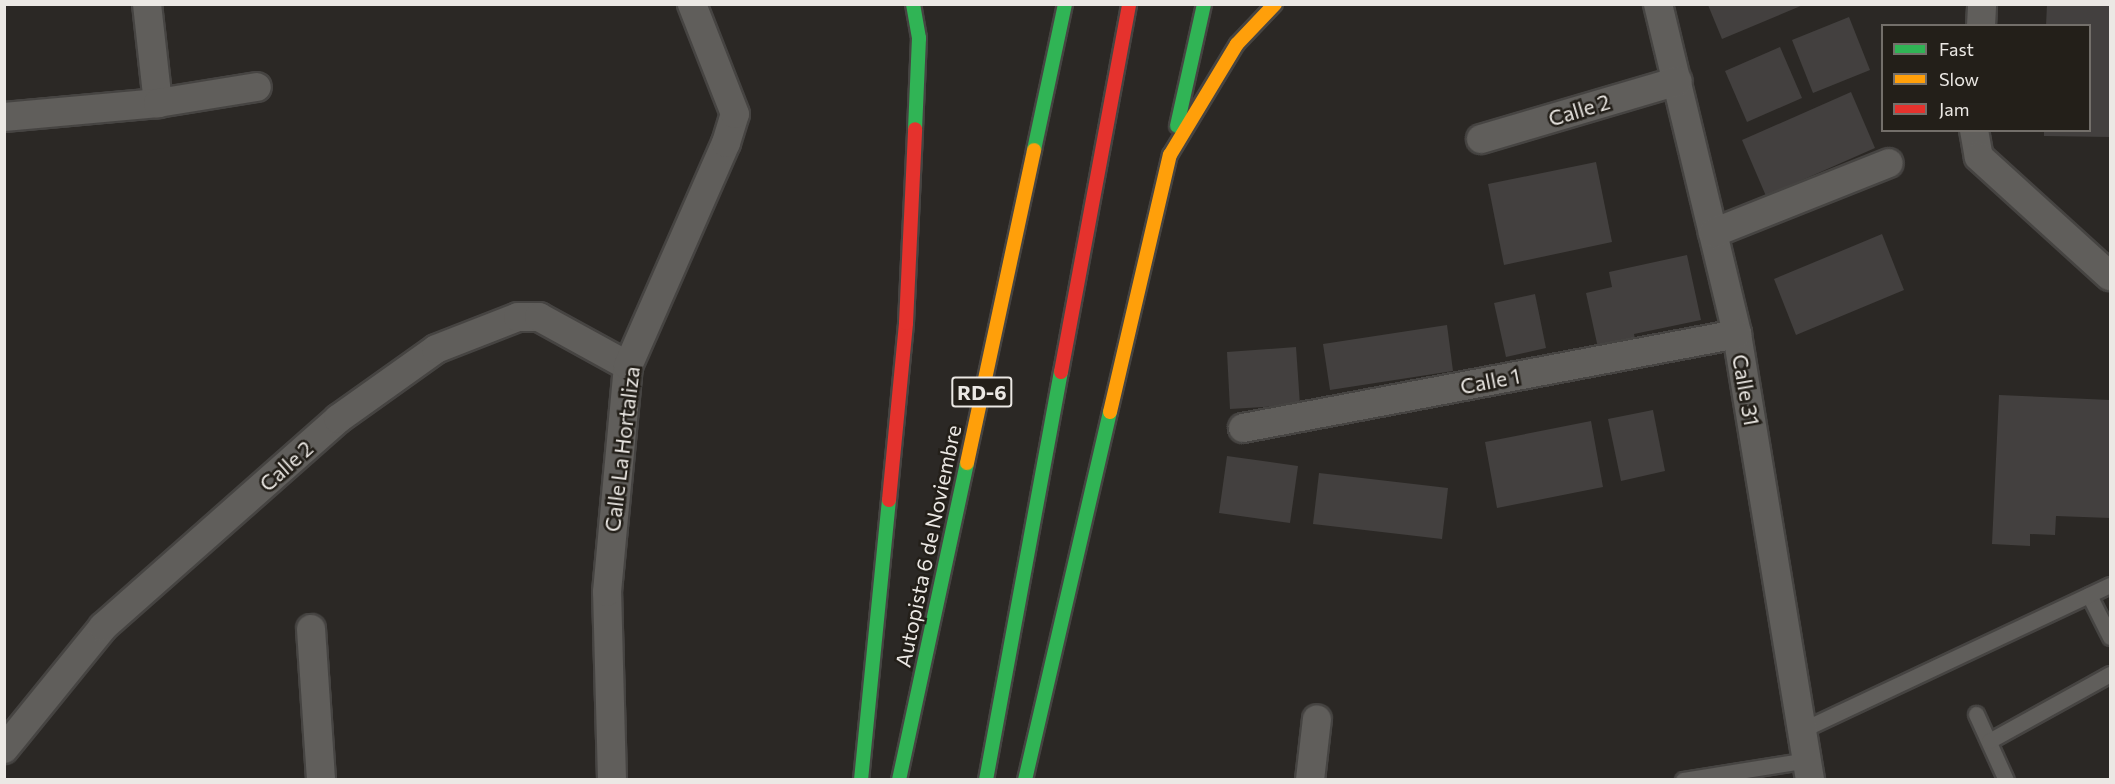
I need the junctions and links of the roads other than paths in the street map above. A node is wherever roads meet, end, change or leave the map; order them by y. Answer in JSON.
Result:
{"nodes":[{"id":1,"x":147,"y":4,"type":"edge"},
{"id":2,"x":692,"y":4,"type":"edge"},
{"id":3,"x":913,"y":4,"type":"edge"},
{"id":4,"x":1065,"y":4,"type":"edge"},
{"id":5,"x":1129,"y":4,"type":"edge"},
{"id":6,"x":1204,"y":4,"type":"edge"},
{"id":7,"x":1275,"y":4,"type":"edge"},
{"id":8,"x":1658,"y":4,"type":"edge"},
{"id":9,"x":1982,"y":4,"type":"edge"},
{"id":10,"x":1981,"y":24,"type":"edge"},
{"id":11,"x":1678,"y":81,"type":"junction"},
{"id":12,"x":257,"y":87,"type":"dead end"},
{"id":13,"x":158,"y":103,"type":"junction"},
{"id":14,"x":4,"y":117,"type":"edge"},
{"id":15,"x":1974,"y":132,"type":"edge"},
{"id":16,"x":1481,"y":139,"type":"dead end"},
{"id":17,"x":1170,"y":155,"type":"junction"},
{"id":18,"x":1889,"y":163,"type":"dead end"},
{"id":19,"x":1713,"y":233,"type":"junction"},
{"id":20,"x":2110,"y":276,"type":"edge"},
{"id":21,"x":1737,"y":334,"type":"junction"},
{"id":22,"x":628,"y":366,"type":"junction"},
{"id":23,"x":1243,"y":428,"type":"dead end"},
{"id":24,"x":2110,"y":585,"type":"edge"},
{"id":25,"x":2089,"y":595,"type":"junction"},
{"id":26,"x":311,"y":628,"type":"dead end"},
{"id":27,"x":2110,"y":637,"type":"edge"},
{"id":28,"x":2110,"y":674,"type":"edge"},
{"id":29,"x":1976,"y":714,"type":"dead end"},
{"id":30,"x":1317,"y":719,"type":"dead end"},
{"id":31,"x":1804,"y":729,"type":"junction"},
{"id":32,"x":1989,"y":741,"type":"junction"},
{"id":33,"x":4,"y":749,"type":"edge"},
{"id":34,"x":1809,"y":770,"type":"edge"},
{"id":35,"x":321,"y":780,"type":"edge"},
{"id":36,"x":612,"y":780,"type":"edge"},
{"id":37,"x":861,"y":780,"type":"edge"},
{"id":38,"x":899,"y":780,"type":"edge"},
{"id":39,"x":986,"y":780,"type":"edge"},
{"id":40,"x":1025,"y":780,"type":"edge"},
{"id":41,"x":1310,"y":780,"type":"edge"},
{"id":42,"x":1683,"y":780,"type":"edge"},
{"id":43,"x":2006,"y":780,"type":"edge"}],
"edges":[{"from":1,"to":13,"type":"street"},
{"from":2,"to":22,"type":"street","name":"Calle La Hortaliza"},
{"from":3,"to":37,"type":"highway"},
{"from":4,"to":38,"type":"highway","name":"Autopista 6 de Noviembre","number":"RD-6"},
{"from":5,"to":39,"type":"highway"},
{"from":6,"to":17,"type":"highway"},
{"from":7,"to":17,"type":"highway"},
{"from":8,"to":11,"type":"street","name":"Calle 31"},
{"from":9,"to":10,"type":"street"},
{"from":11,"to":16,"type":"street","name":"Calle 2"},
{"from":11,"to":19,"type":"street","name":"Calle 31"},
{"from":12,"to":13,"type":"street"},
{"from":13,"to":14,"type":"street"},
{"from":15,"to":20,"type":"street"},
{"from":17,"to":40,"type":"highway"},
{"from":18,"to":19,"type":"street"},
{"from":19,"to":21,"type":"street","name":"Calle 31"},
{"from":21,"to":23,"type":"street","name":"Calle 1"},
{"from":21,"to":31,"type":"street","name":"Calle 31"},
{"from":22,"to":33,"type":"street","name":"Calle 2"},
{"from":22,"to":36,"type":"street","name":"Calle La Hortaliza"},
{"from":24,"to":25,"type":"lane"},
{"from":25,"to":27,"type":"lane"},
{"from":25,"to":31,"type":"lane"},
{"from":26,"to":35,"type":"street"},
{"from":28,"to":32,"type":"lane"},
{"from":29,"to":32,"type":"lane"},
{"from":30,"to":41,"type":"street"},
{"from":31,"to":34,"type":"street","name":"Calle 31"},
{"from":32,"to":43,"type":"lane"},
{"from":34,"to":42,"type":"lane"}]}
